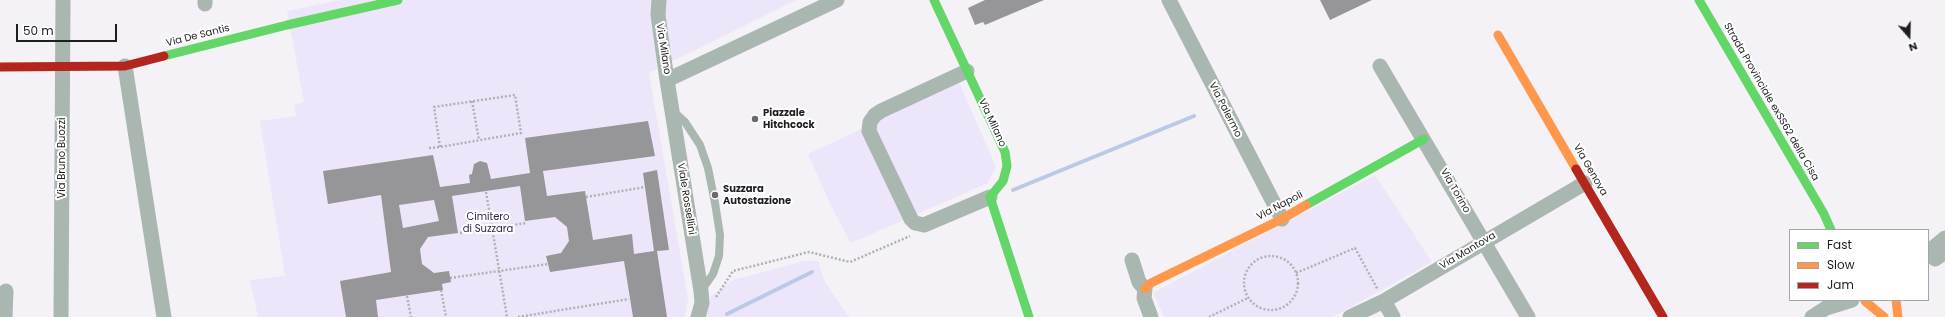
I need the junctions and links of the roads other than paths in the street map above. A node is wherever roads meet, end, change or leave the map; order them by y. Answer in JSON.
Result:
{"nodes":[{"id":1,"x":63,"y":0,"type":"edge"},
{"id":2,"x":398,"y":0,"type":"edge"},
{"id":3,"x":660,"y":0,"type":"edge"},
{"id":4,"x":837,"y":0,"type":"edge"},
{"id":5,"x":934,"y":0,"type":"edge"},
{"id":6,"x":1168,"y":0,"type":"edge"},
{"id":7,"x":1700,"y":0,"type":"edge"},
{"id":8,"x":1498,"y":35,"type":"dead end"},
{"id":9,"x":63,"y":66,"type":"junction"},
{"id":10,"x":125,"y":66,"type":"junction"},
{"id":11,"x":1380,"y":66,"type":"dead end"},
{"id":12,"x":0,"y":67,"type":"edge"},
{"id":13,"x":967,"y":71,"type":"junction"},
{"id":14,"x":667,"y":80,"type":"junction"},
{"id":15,"x":672,"y":111,"type":"junction"},
{"id":16,"x":1424,"y":139,"type":"junction"},
{"id":17,"x":1585,"y":183,"type":"junction"},
{"id":18,"x":990,"y":197,"type":"junction"},
{"id":19,"x":1282,"y":219,"type":"junction"},
{"id":20,"x":1835,"y":228,"type":"edge"},
{"id":21,"x":1945,"y":238,"type":"edge"},
{"id":22,"x":1484,"y":241,"type":"junction"},
{"id":23,"x":1929,"y":245,"type":"edge"},
{"id":24,"x":1936,"y":255,"type":"edge"},
{"id":25,"x":1132,"y":260,"type":"dead end"},
{"id":26,"x":1145,"y":289,"type":"junction"},
{"id":27,"x":6,"y":291,"type":"dead end"},
{"id":28,"x":1384,"y":301,"type":"junction"},
{"id":29,"x":1822,"y":301,"type":"edge"},
{"id":30,"x":1855,"y":301,"type":"edge"},
{"id":31,"x":1860,"y":301,"type":"edge"},
{"id":32,"x":1896,"y":301,"type":"edge"},
{"id":33,"x":700,"y":304,"type":"edge"},
{"id":34,"x":5,"y":317,"type":"edge"},
{"id":35,"x":61,"y":317,"type":"edge"},
{"id":36,"x":164,"y":317,"type":"edge"},
{"id":37,"x":1028,"y":317,"type":"edge"},
{"id":38,"x":1151,"y":317,"type":"edge"},
{"id":39,"x":1350,"y":317,"type":"edge"},
{"id":40,"x":1393,"y":317,"type":"edge"},
{"id":41,"x":1528,"y":317,"type":"edge"},
{"id":42,"x":1664,"y":317,"type":"edge"},
{"id":43,"x":1811,"y":317,"type":"edge"},
{"id":44,"x":1884,"y":317,"type":"edge"},
{"id":45,"x":1898,"y":317,"type":"edge"}],
"edges":[{"from":1,"to":9,"type":"street","name":"Via Bruno Buozzi"},
{"from":2,"to":10,"type":"street","name":"Via De Santis"},
{"from":3,"to":14,"type":"street","name":"Via Milano"},
{"from":4,"to":14,"type":"street","name":"Via Milano"},
{"from":5,"to":13,"type":"street","name":"Via Milano"},
{"from":6,"to":19,"type":"street","name":"Via Palermo"},
{"from":7,"to":20,"type":"street","name":"Strada Provinciale exSS62 della Cisa"},
{"from":8,"to":17,"type":"street","name":"Via Genova"},
{"from":9,"to":10,"type":"street","name":"Via De Santis"},
{"from":9,"to":12,"type":"street","name":"Via De Santis"},
{"from":9,"to":35,"type":"street","name":"Via Bruno Buozzi"},
{"from":10,"to":36,"type":"street"},
{"from":11,"to":16,"type":"street","name":"Via Torino"},
{"from":13,"to":18,"type":"street","name":"Via Milano"},
{"from":13,"to":18,"type":"street"},
{"from":14,"to":15,"type":"street","name":"Viale Rossellini"},
{"from":15,"to":33,"type":"street","name":"Viale Rossellini"},
{"from":15,"to":33,"type":"lane"},
{"from":16,"to":19,"type":"street","name":"Via Napoli"},
{"from":16,"to":22,"type":"street","name":"Via Torino"},
{"from":17,"to":22,"type":"street","name":"Via Mantova"},
{"from":17,"to":42,"type":"street","name":"Via Genova"},
{"from":18,"to":37,"type":"street"},
{"from":19,"to":26,"type":"street","name":"Via Napoli"},
{"from":21,"to":23,"type":"street"},
{"from":21,"to":24,"type":"street"},
{"from":22,"to":28,"type":"street","name":"Via Mantova"},
{"from":22,"to":41,"type":"street","name":"Via Torino"},
{"from":25,"to":26,"type":"street"},
{"from":26,"to":38,"type":"street"},
{"from":27,"to":34,"type":"street"},
{"from":28,"to":39,"type":"street","name":"Via Mantova"},
{"from":28,"to":40,"type":"street"},
{"from":29,"to":43,"type":"street"},
{"from":30,"to":43,"type":"street"},
{"from":31,"to":44,"type":"street"},
{"from":32,"to":45,"type":"street"}]}
